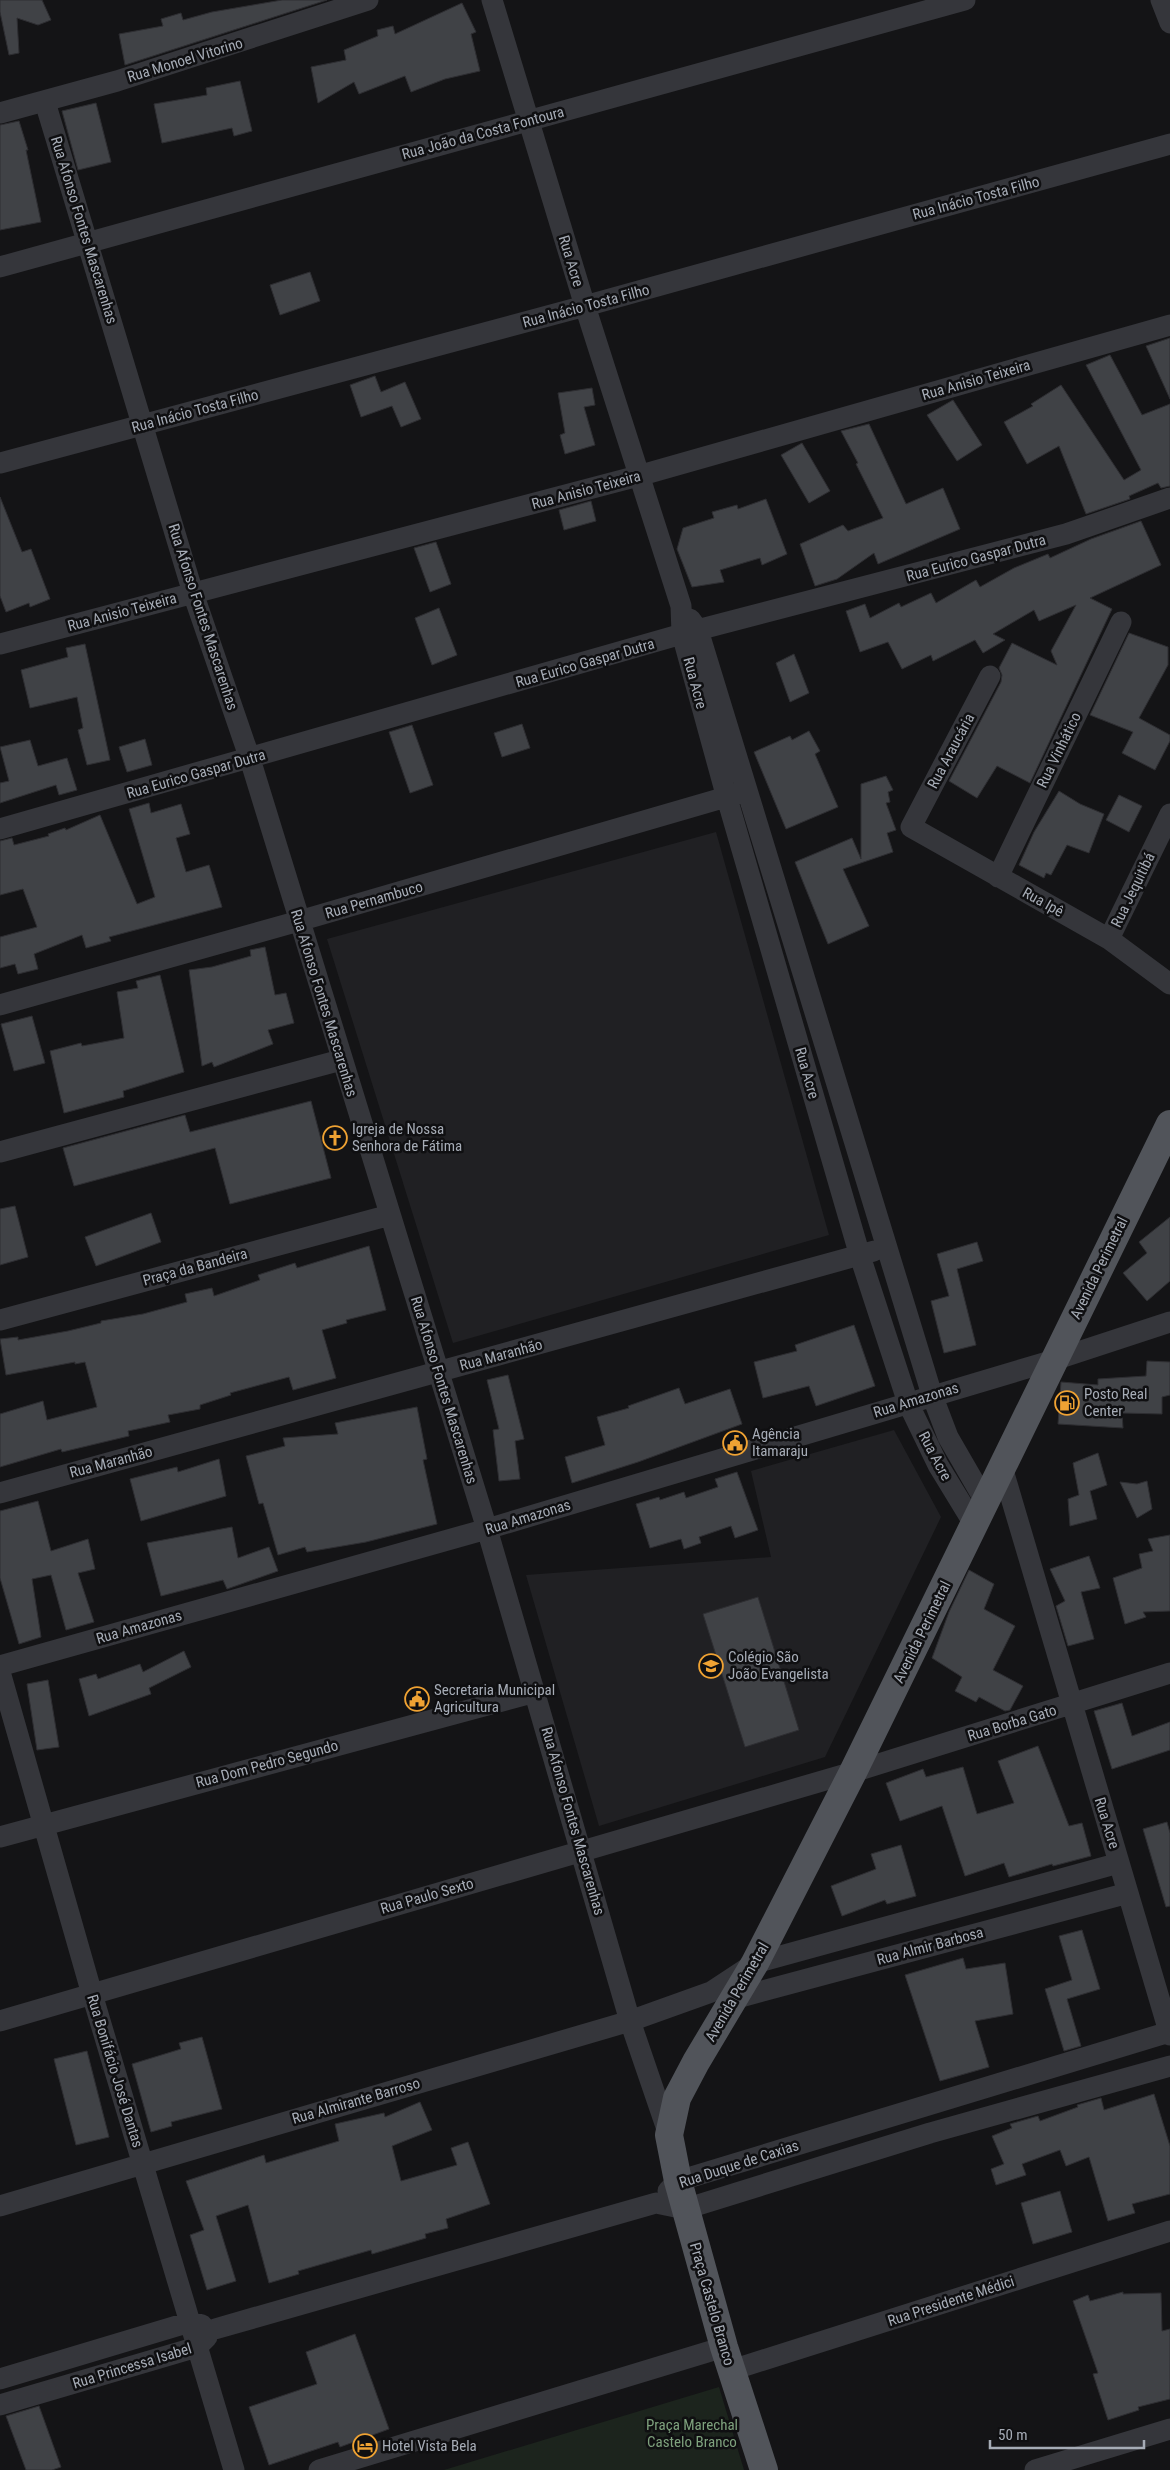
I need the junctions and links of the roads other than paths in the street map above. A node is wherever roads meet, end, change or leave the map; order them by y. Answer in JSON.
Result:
{"nodes":[{"id":1,"x":368,"y":0,"type":"edge"},
{"id":2,"x":492,"y":0,"type":"edge"},
{"id":3,"x":965,"y":0,"type":"edge"},
{"id":4,"x":1161,"y":0,"type":"edge"},
{"id":5,"x":1170,"y":23,"type":"edge"},
{"id":6,"x":45,"y":102,"type":"junction"},
{"id":7,"x":0,"y":113,"type":"edge"},
{"id":8,"x":528,"y":120,"type":"junction"},
{"id":9,"x":1170,"y":144,"type":"edge"},
{"id":10,"x":88,"y":242,"type":"junction"},
{"id":11,"x":0,"y":267,"type":"edge"},
{"id":12,"x":585,"y":306,"type":"junction"},
{"id":13,"x":1170,"y":325,"type":"edge"},
{"id":14,"x":143,"y":425,"type":"junction"},
{"id":15,"x":0,"y":463,"type":"edge"},
{"id":16,"x":638,"y":476,"type":"junction"},
{"id":17,"x":1170,"y":498,"type":"edge"},
{"id":18,"x":193,"y":593,"type":"junction"},
{"id":19,"x":1121,"y":622,"type":"dead end"},
{"id":20,"x":690,"y":632,"type":"junction"},
{"id":21,"x":0,"y":644,"type":"edge"},
{"id":22,"x":990,"y":676,"type":"dead end"},
{"id":23,"x":250,"y":760,"type":"junction"},
{"id":24,"x":748,"y":790,"type":"junction"},
{"id":25,"x":727,"y":798,"type":"junction"},
{"id":26,"x":1170,"y":814,"type":"edge"},
{"id":27,"x":911,"y":827,"type":"joint"},
{"id":28,"x":0,"y":829,"type":"edge"},
{"id":29,"x":998,"y":877,"type":"junction"},
{"id":30,"x":299,"y":921,"type":"junction"},
{"id":31,"x":1109,"y":939,"type":"junction"},
{"id":32,"x":1170,"y":984,"type":"edge"},
{"id":33,"x":0,"y":1005,"type":"edge"},
{"id":34,"x":341,"y":1060,"type":"junction"},
{"id":35,"x":1170,"y":1124,"type":"edge"},
{"id":36,"x":0,"y":1152,"type":"edge"},
{"id":37,"x":1160,"y":1160,"type":"edge"},
{"id":38,"x":390,"y":1215,"type":"junction"},
{"id":39,"x":886,"y":1248,"type":"junction"},
{"id":40,"x":860,"y":1256,"type":"junction"},
{"id":41,"x":0,"y":1320,"type":"edge"},
{"id":42,"x":1170,"y":1322,"type":"edge"},
{"id":43,"x":1054,"y":1360,"type":"junction"},
{"id":44,"x":438,"y":1372,"type":"junction"},
{"id":45,"x":932,"y":1395,"type":"junction"},
{"id":46,"x":908,"y":1403,"type":"junction"},
{"id":47,"x":1002,"y":1467,"type":"junction"},
{"id":48,"x":0,"y":1493,"type":"edge"},
{"id":49,"x":980,"y":1513,"type":"junction"},
{"id":50,"x":487,"y":1529,"type":"junction"},
{"id":51,"x":0,"y":1666,"type":"edge"},
{"id":52,"x":0,"y":1672,"type":"edge"},
{"id":53,"x":1170,"y":1673,"type":"edge"},
{"id":54,"x":535,"y":1692,"type":"junction"},
{"id":55,"x":1071,"y":1705,"type":"junction"},
{"id":56,"x":853,"y":1772,"type":"junction"},
{"id":57,"x":43,"y":1824,"type":"junction"},
{"id":58,"x":0,"y":1837,"type":"edge"},
{"id":59,"x":582,"y":1851,"type":"junction"},
{"id":60,"x":1119,"y":1863,"type":"junction"},
{"id":61,"x":1128,"y":1894,"type":"junction"},
{"id":62,"x":755,"y":1963,"type":"junction"},
{"id":63,"x":92,"y":1994,"type":"junction"},
{"id":64,"x":722,"y":1996,"type":"junction"},
{"id":65,"x":0,"y":2021,"type":"edge"},
{"id":66,"x":630,"y":2021,"type":"junction"},
{"id":67,"x":1170,"y":2034,"type":"edge"},
{"id":68,"x":1170,"y":2066,"type":"edge"},
{"id":69,"x":923,"y":2105,"type":"junction"},
{"id":70,"x":930,"y":2133,"type":"junction"},
{"id":71,"x":669,"y":2135,"type":"junction"},
{"id":72,"x":142,"y":2164,"type":"junction"},
{"id":73,"x":678,"y":2181,"type":"junction"},
{"id":74,"x":656,"y":2203,"type":"junction"},
{"id":75,"x":0,"y":2206,"type":"edge"},
{"id":76,"x":685,"y":2209,"type":"junction"},
{"id":77,"x":1170,"y":2232,"type":"edge"},
{"id":78,"x":190,"y":2322,"type":"junction"},
{"id":79,"x":215,"y":2328,"type":"junction"},
{"id":80,"x":197,"y":2347,"type":"junction"},
{"id":81,"x":728,"y":2359,"type":"junction"},
{"id":82,"x":0,"y":2379,"type":"edge"},
{"id":83,"x":0,"y":2405,"type":"edge"},
{"id":84,"x":1170,"y":2430,"type":"edge"},
{"id":85,"x":234,"y":2470,"type":"edge"},
{"id":86,"x":319,"y":2470,"type":"edge"},
{"id":87,"x":764,"y":2470,"type":"edge"},
{"id":88,"x":1035,"y":2470,"type":"edge"}],
"edges":[{"from":1,"to":6,"type":"street","name":"Rua Monoel Vitorino"},
{"from":2,"to":8,"type":"street","name":"Rua Acre"},
{"from":3,"to":8,"type":"street","name":"Rua João da Costa Fontoura"},
{"from":4,"to":5,"type":"street"},
{"from":6,"to":7,"type":"street","name":"Rua Monoel Vitorino"},
{"from":6,"to":10,"type":"street","name":"Rua Afonso Fontes Mascarenhas"},
{"from":8,"to":10,"type":"street","name":"Rua João da Costa Fontoura"},
{"from":8,"to":12,"type":"street","name":"Rua Acre"},
{"from":9,"to":12,"type":"street","name":"Rua Inácio Tosta Filho"},
{"from":10,"to":11,"type":"street","name":"Rua João da Costa Fontoura"},
{"from":10,"to":14,"type":"street","name":"Rua Afonso Fontes Mascarenhas"},
{"from":12,"to":14,"type":"street","name":"Rua Inácio Tosta Filho"},
{"from":12,"to":16,"type":"street","name":"Rua Acre"},
{"from":13,"to":16,"type":"street","name":"Rua Anisio Teixeira"},
{"from":14,"to":15,"type":"street","name":"Rua Inácio Tosta Filho"},
{"from":14,"to":18,"type":"street","name":"Rua Afonso Fontes Mascarenhas"},
{"from":16,"to":18,"type":"street","name":"Rua Anisio Teixeira"},
{"from":16,"to":20,"type":"street","name":"Rua Acre"},
{"from":17,"to":20,"type":"street","name":"Rua Eurico Gaspar Dutra"},
{"from":18,"to":21,"type":"street","name":"Rua Anisio Teixeira"},
{"from":18,"to":23,"type":"street","name":"Rua Afonso Fontes Mascarenhas"},
{"from":19,"to":29,"type":"street","name":"Rua Vinhático"},
{"from":20,"to":23,"type":"street","name":"Rua Eurico Gaspar Dutra"},
{"from":20,"to":24,"type":"street","name":"Rua Acre"},
{"from":20,"to":25,"type":"street","name":"Rua Acre"},
{"from":22,"to":27,"type":"street","name":"Rua Araucária"},
{"from":23,"to":28,"type":"street","name":"Rua Eurico Gaspar Dutra"},
{"from":23,"to":30,"type":"street","name":"Rua Afonso Fontes Mascarenhas"},
{"from":24,"to":25,"type":"street","name":"Rua Pernambuco"},
{"from":24,"to":39,"type":"street","name":"Rua Acre"},
{"from":25,"to":30,"type":"street","name":"Rua Pernambuco"},
{"from":25,"to":40,"type":"street","name":"Rua Acre"},
{"from":26,"to":31,"type":"street","name":"Rua Jequitibá"},
{"from":27,"to":29,"type":"street","name":"Rua Ipê"},
{"from":29,"to":31,"type":"street","name":"Rua Ipê"},
{"from":30,"to":33,"type":"street","name":"Rua Pernambuco"},
{"from":30,"to":34,"type":"street","name":"Rua Afonso Fontes Mascarenhas"},
{"from":31,"to":32,"type":"street","name":"Rua Ipê"},
{"from":34,"to":36,"type":"street"},
{"from":34,"to":38,"type":"street","name":"Rua Afonso Fontes Mascarenhas"},
{"from":35,"to":37,"type":"main road","name":"Avenida Perimetral"},
{"from":37,"to":43,"type":"main road","name":"Avenida Perimetral"},
{"from":38,"to":41,"type":"street","name":"Praça da Bandeira"},
{"from":38,"to":44,"type":"street","name":"Rua Afonso Fontes Mascarenhas"},
{"from":39,"to":40,"type":"street","name":"Rua Maranhão"},
{"from":39,"to":45,"type":"street","name":"Rua Acre"},
{"from":40,"to":44,"type":"street","name":"Rua Maranhão"},
{"from":40,"to":46,"type":"street","name":"Rua Acre"},
{"from":42,"to":43,"type":"street","name":"Rua Amazonas"},
{"from":43,"to":45,"type":"street","name":"Rua Amazonas"},
{"from":43,"to":47,"type":"main road","name":"Avenida Perimetral"},
{"from":44,"to":48,"type":"street","name":"Rua Maranhão"},
{"from":44,"to":50,"type":"street","name":"Rua Afonso Fontes Mascarenhas"},
{"from":45,"to":46,"type":"street","name":"Rua Amazonas"},
{"from":45,"to":49,"type":"street","name":"Rua Acre"},
{"from":46,"to":49,"type":"street","name":"Rua Acre"},
{"from":46,"to":50,"type":"street","name":"Rua Amazonas"},
{"from":47,"to":49,"type":"main road","name":"Avenida Perimetral"},
{"from":47,"to":55,"type":"street","name":"Rua Acre"},
{"from":49,"to":56,"type":"main road","name":"Avenida Perimetral"},
{"from":50,"to":51,"type":"street","name":"Rua Amazonas"},
{"from":50,"to":54,"type":"street","name":"Rua Afonso Fontes Mascarenhas"},
{"from":52,"to":57,"type":"street","name":"Rua Bonifácio José Dantas"},
{"from":53,"to":55,"type":"street","name":"Rua Borba Gato"},
{"from":54,"to":57,"type":"street","name":"Rua Dom Pedro Segundo"},
{"from":54,"to":59,"type":"street","name":"Rua Afonso Fontes Mascarenhas"},
{"from":55,"to":56,"type":"street","name":"Rua Borba Gato"},
{"from":55,"to":60,"type":"street","name":"Rua Acre"},
{"from":56,"to":59,"type":"street","name":"Rua Paulo Sexto"},
{"from":56,"to":62,"type":"main road","name":"Avenida Perimetral"},
{"from":57,"to":58,"type":"street","name":"Rua Dom Pedro Segundo"},
{"from":57,"to":63,"type":"street","name":"Rua Bonifácio José Dantas"},
{"from":59,"to":63,"type":"street","name":"Rua Paulo Sexto"},
{"from":59,"to":66,"type":"street","name":"Rua Afonso Fontes Mascarenhas"},
{"from":60,"to":61,"type":"street","name":"Rua Acre"},
{"from":60,"to":62,"type":"street","name":"Rua Almir Barbosa"},
{"from":61,"to":64,"type":"street","name":"Rua Almir Barbosa"},
{"from":61,"to":67,"type":"street","name":"Rua Acre"},
{"from":62,"to":64,"type":"main road","name":"Avenida Perimetral"},
{"from":63,"to":65,"type":"street","name":"Rua Paulo Sexto"},
{"from":63,"to":72,"type":"street","name":"Rua Bonifácio José Dantas"},
{"from":64,"to":66,"type":"street","name":"Rua Almirante Barroso"},
{"from":64,"to":71,"type":"main road","name":"Avenida Perimetral"},
{"from":66,"to":71,"type":"street","name":"Rua Afonso Fontes Mascarenhas"},
{"from":66,"to":72,"type":"street","name":"Rua Almirante Barroso"},
{"from":67,"to":69,"type":"street","name":"Rua Duque de Caxias"},
{"from":68,"to":70,"type":"street","name":"Rua Duque de Caxias"},
{"from":69,"to":70,"type":"street"},
{"from":69,"to":73,"type":"street","name":"Rua Duque de Caxias"},
{"from":70,"to":76,"type":"street","name":"Rua Duque de Caxias"},
{"from":71,"to":73,"type":"main road","name":"Praça Castelo Branco"},
{"from":72,"to":75,"type":"street","name":"Rua Almirante Barroso"},
{"from":72,"to":78,"type":"street","name":"Rua Bonifácio José Dantas"},
{"from":73,"to":74,"type":"street","name":"Rua Duque de Caxias"},
{"from":73,"to":76,"type":"main road","name":"Praça Castelo Branco"},
{"from":74,"to":76,"type":"street","name":"Rua Duque de Caxias"},
{"from":74,"to":79,"type":"street"},
{"from":76,"to":81,"type":"main road","name":"Praça Castelo Branco"},
{"from":77,"to":81,"type":"street","name":"Rua Presidente Médici"},
{"from":78,"to":79,"type":"street","name":"Rua Princessa Isabel"},
{"from":78,"to":80,"type":"street","name":"Rua Bonifácio José Dantas"},
{"from":78,"to":82,"type":"street","name":"Rua Princessa Isabel"},
{"from":79,"to":80,"type":"street","name":"Rua Princessa Isabel"},
{"from":80,"to":83,"type":"street","name":"Rua Princessa Isabel"},
{"from":80,"to":85,"type":"street","name":"Rua Bonifácio José Dantas"},
{"from":81,"to":86,"type":"street"},
{"from":81,"to":87,"type":"main road","name":"Praça Castelo Branco"},
{"from":84,"to":88,"type":"street"}]}
